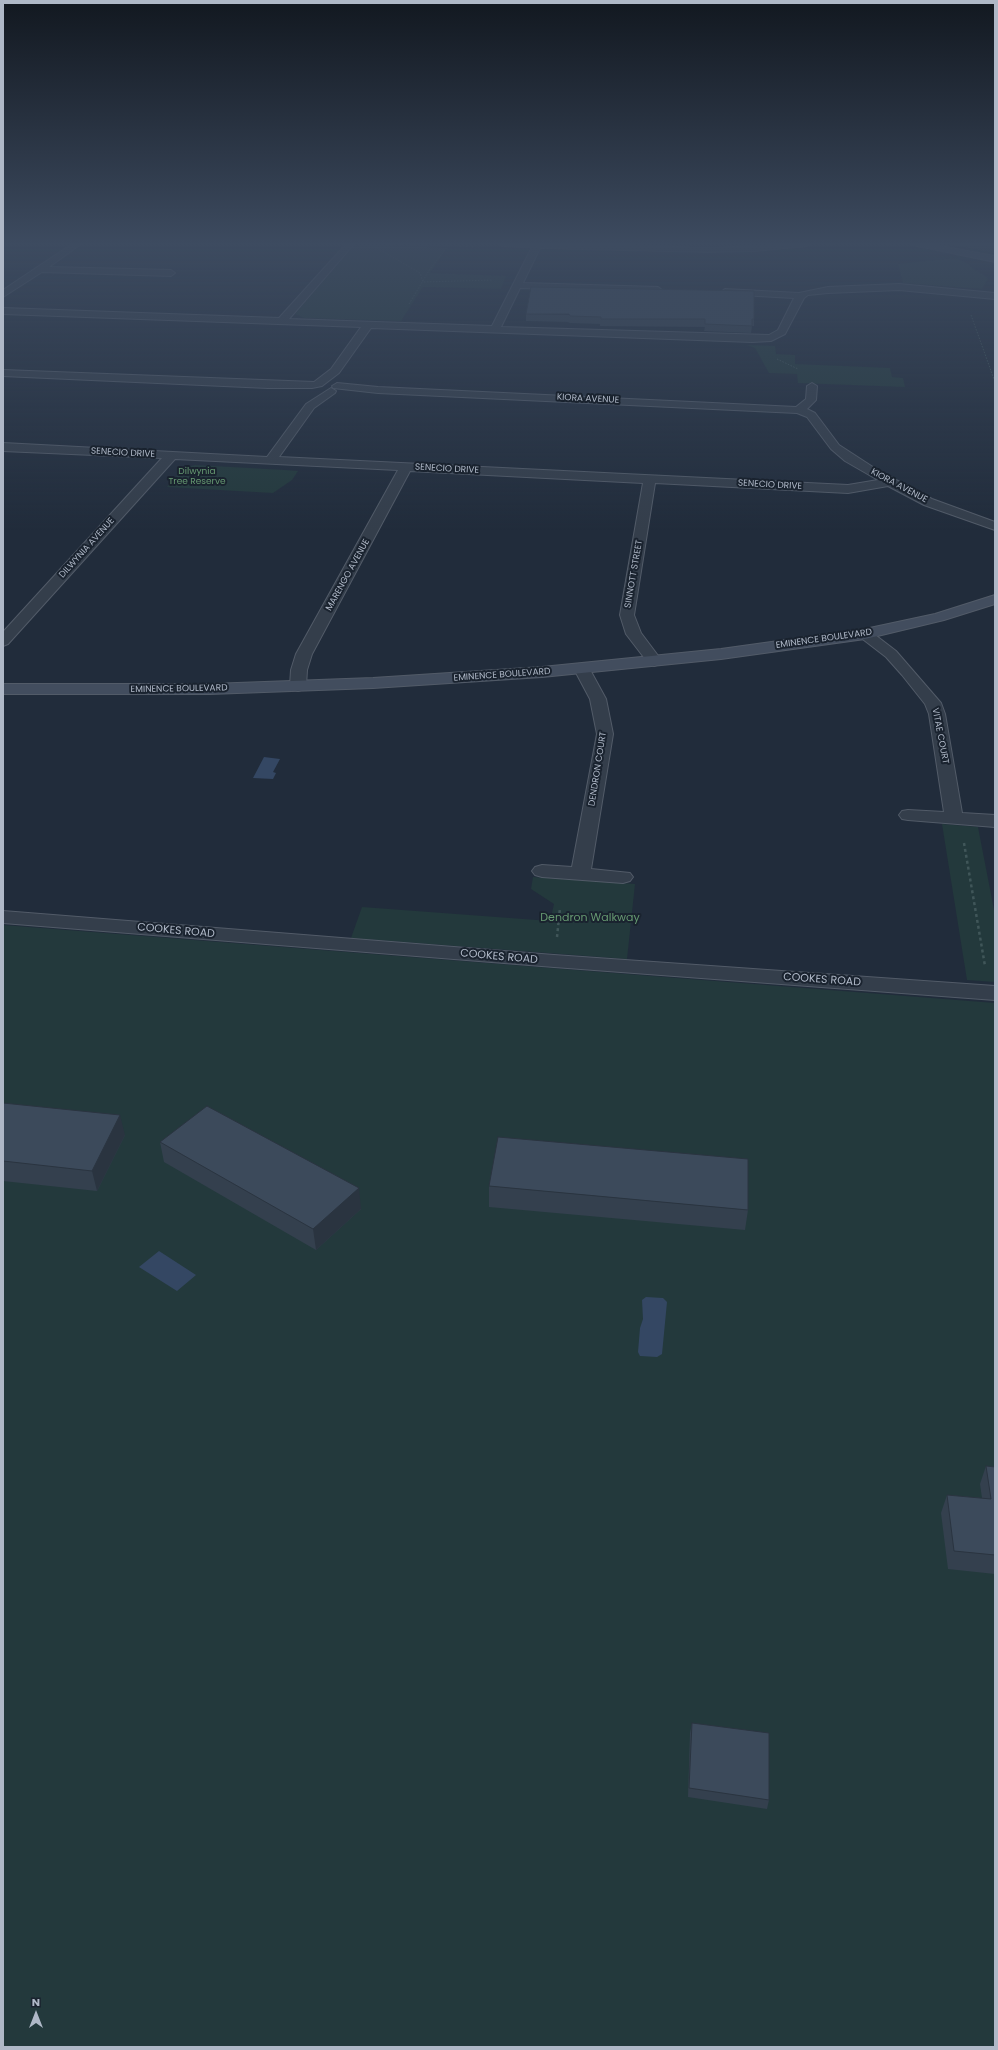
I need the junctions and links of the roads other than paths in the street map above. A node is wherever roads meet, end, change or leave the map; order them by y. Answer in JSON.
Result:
{"nodes":[{"id":1,"x":357,"y":340,"type":"edge"},
{"id":2,"x":335,"y":371,"type":"junction"},
{"id":3,"x":3,"y":373,"type":"edge"},
{"id":4,"x":812,"y":386,"type":"road end"},
{"id":5,"x":313,"y":387,"type":"junction"},
{"id":6,"x":334,"y":388,"type":"junction"},
{"id":7,"x":310,"y":406,"type":"junction"},
{"id":8,"x":799,"y":410,"type":"junction"},
{"id":9,"x":3,"y":447,"type":"edge"},
{"id":10,"x":172,"y":456,"type":"junction"},
{"id":11,"x":270,"y":461,"type":"junction"},
{"id":12,"x":406,"y":467,"type":"junction"},
{"id":13,"x":650,"y":479,"type":"junction"},
{"id":14,"x":890,"y":482,"type":"junction"},
{"id":15,"x":995,"y":526,"type":"edge"},
{"id":16,"x":995,"y":599,"type":"edge"},
{"id":17,"x":865,"y":634,"type":"junction"},
{"id":18,"x":3,"y":641,"type":"edge"},
{"id":19,"x":654,"y":661,"type":"junction"},
{"id":20,"x":582,"y":669,"type":"junction"},
{"id":21,"x":298,"y":686,"type":"junction"},
{"id":22,"x":3,"y":689,"type":"edge"},
{"id":23,"x":908,"y":815,"type":"dead end"},
{"id":24,"x":954,"y":818,"type":"junction"},
{"id":25,"x":995,"y":821,"type":"edge"},
{"id":26,"x":542,"y":871,"type":"dead end"},
{"id":27,"x":580,"y":874,"type":"junction"},
{"id":28,"x":623,"y":877,"type":"dead end"},
{"id":29,"x":3,"y":917,"type":"edge"},
{"id":30,"x":992,"y":992,"type":"edge"}],
"edges":[{"from":1,"to":2,"type":"street"},
{"from":2,"to":5,"type":"street"},
{"from":2,"to":6,"type":"street"},
{"from":3,"to":5,"type":"street"},
{"from":4,"to":8,"type":"street"},
{"from":5,"to":6,"type":"street","name":"KIORA AVENUE"},
{"from":5,"to":7,"type":"street"},
{"from":6,"to":7,"type":"street"},
{"from":6,"to":8,"type":"street","name":"KIORA AVENUE"},
{"from":7,"to":11,"type":"street"},
{"from":8,"to":14,"type":"street","name":"KIORA AVENUE"},
{"from":9,"to":10,"type":"street","name":"SENECIO DRIVE"},
{"from":10,"to":11,"type":"street","name":"SENECIO DRIVE"},
{"from":10,"to":18,"type":"street","name":"DILWYNIA AVENUE"},
{"from":11,"to":12,"type":"street","name":"SENECIO DRIVE"},
{"from":12,"to":13,"type":"street","name":"SENECIO DRIVE"},
{"from":12,"to":21,"type":"street","name":"MARENGO AVENUE"},
{"from":13,"to":14,"type":"street","name":"SENECIO DRIVE"},
{"from":13,"to":19,"type":"street","name":"SINNOTT STREET"},
{"from":14,"to":15,"type":"street","name":"KIORA AVENUE"},
{"from":16,"to":17,"type":"street","name":"EMINENCE BOULEVARD"},
{"from":17,"to":19,"type":"street","name":"EMINENCE BOULEVARD"},
{"from":17,"to":24,"type":"street","name":"VITAE COURT"},
{"from":19,"to":20,"type":"street","name":"EMINENCE BOULEVARD"},
{"from":20,"to":21,"type":"street","name":"EMINENCE BOULEVARD"},
{"from":20,"to":27,"type":"street","name":"DENDRON COURT"},
{"from":21,"to":22,"type":"street","name":"EMINENCE BOULEVARD"},
{"from":23,"to":24,"type":"street"},
{"from":24,"to":25,"type":"street"},
{"from":26,"to":27,"type":"street"},
{"from":27,"to":28,"type":"street"},
{"from":29,"to":30,"type":"street","name":"COOKES ROAD"}]}
